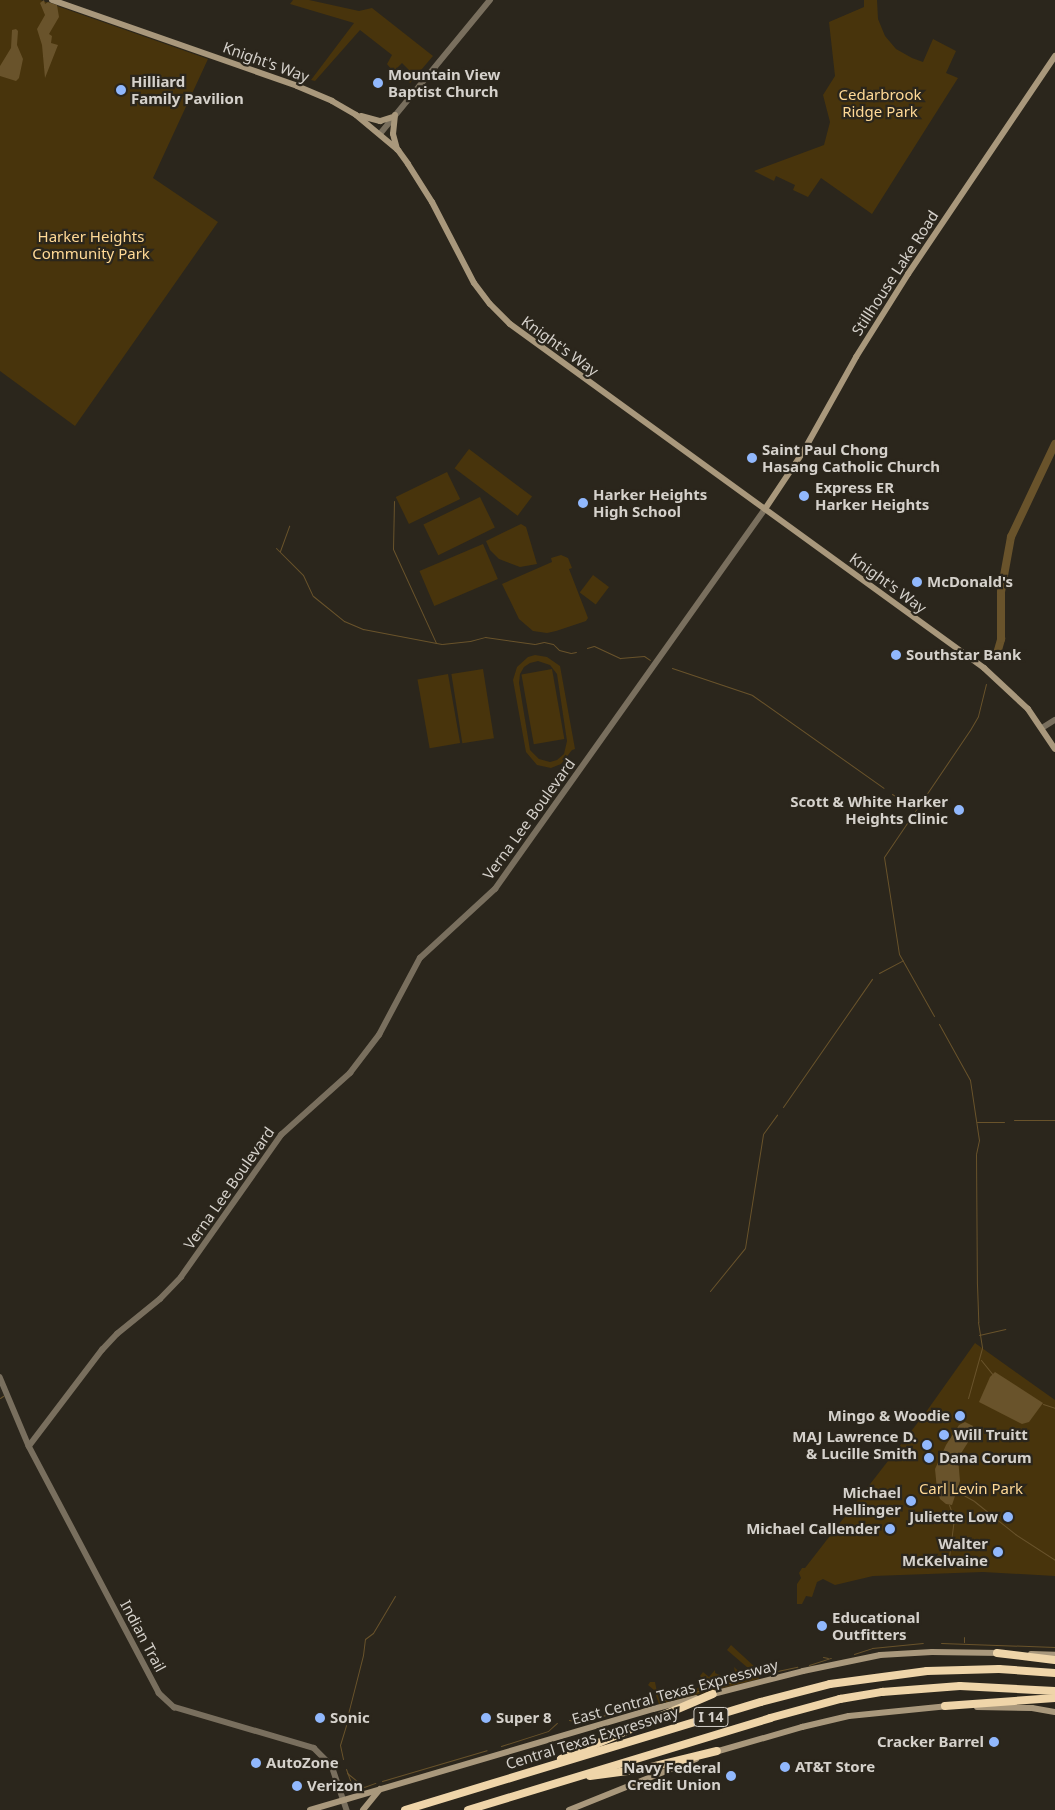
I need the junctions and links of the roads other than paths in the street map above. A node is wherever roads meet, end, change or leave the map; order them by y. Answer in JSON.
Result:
{"nodes":[{"id":1,"x":52,"y":0,"type":"edge"},
{"id":2,"x":490,"y":0,"type":"edge"},
{"id":3,"x":1055,"y":56,"type":"edge"},
{"id":4,"x":356,"y":115,"type":"junction"},
{"id":5,"x":394,"y":116,"type":"junction"},
{"id":6,"x":380,"y":134,"type":"junction"},
{"id":7,"x":398,"y":150,"type":"junction"},
{"id":8,"x":765,"y":509,"type":"junction"},
{"id":9,"x":1055,"y":720,"type":"edge"},
{"id":10,"x":1042,"y":728,"type":"junction"},
{"id":11,"x":1055,"y":749,"type":"edge"},
{"id":12,"x":0,"y":1377,"type":"edge"},
{"id":13,"x":29,"y":1446,"type":"junction"},
{"id":14,"x":997,"y":1653,"type":"junction"},
{"id":15,"x":1055,"y":1655,"type":"edge"},
{"id":16,"x":1055,"y":1660,"type":"edge"},
{"id":17,"x":1055,"y":1673,"type":"edge"},
{"id":18,"x":1055,"y":1691,"type":"edge"},
{"id":19,"x":713,"y":1694,"type":"junction"},
{"id":20,"x":1055,"y":1698,"type":"edge"},
{"id":21,"x":945,"y":1706,"type":"junction"},
{"id":22,"x":1055,"y":1712,"type":"edge"},
{"id":23,"x":717,"y":1751,"type":"junction"},
{"id":24,"x":551,"y":1765,"type":"junction"},
{"id":25,"x":568,"y":1779,"type":"junction"},
{"id":26,"x":381,"y":1788,"type":"junction"},
{"id":27,"x":344,"y":1799,"type":"junction"},
{"id":28,"x":310,"y":1810,"type":"edge"},
{"id":29,"x":348,"y":1810,"type":"edge"},
{"id":30,"x":363,"y":1810,"type":"edge"},
{"id":31,"x":405,"y":1810,"type":"edge"},
{"id":32,"x":468,"y":1810,"type":"edge"},
{"id":33,"x":569,"y":1810,"type":"edge"}],
"edges":[{"from":1,"to":4,"type":"main road","name":"Knight's Way"},
{"from":2,"to":5,"type":"street"},
{"from":3,"to":8,"type":"main road","name":"Stillhouse Lake Road"},
{"from":4,"to":5,"type":"main road"},
{"from":4,"to":6,"type":"main road","name":"Knight's Way"},
{"from":5,"to":6,"type":"street"},
{"from":5,"to":7,"type":"main road"},
{"from":6,"to":7,"type":"main road","name":"Knight's Way"},
{"from":7,"to":8,"type":"main road","name":"Knight's Way"},
{"from":8,"to":10,"type":"main road","name":"Knight's Way"},
{"from":8,"to":13,"type":"street","name":"Verna Lee Boulevard"},
{"from":9,"to":10,"type":"street"},
{"from":10,"to":11,"type":"main road","name":"Knight's Way"},
{"from":12,"to":13,"type":"street","name":"Indian Trail"},
{"from":13,"to":27,"type":"street","name":"Indian Trail"},
{"from":14,"to":15,"type":"main road","name":"East Central Texas Expressway"},
{"from":14,"to":16,"type":"highway"},
{"from":14,"to":19,"type":"main road","name":"East Central Texas Expressway"},
{"from":17,"to":24,"type":"highway","name":"Central Texas Expressway","number":"I 14"},
{"from":18,"to":25,"type":"highway","number":"I 14"},
{"from":19,"to":24,"type":"highway"},
{"from":19,"to":26,"type":"main road","name":"East Central Texas Expressway"},
{"from":20,"to":21,"type":"highway"},
{"from":21,"to":22,"type":"main road"},
{"from":21,"to":23,"type":"main road"},
{"from":23,"to":25,"type":"highway"},
{"from":23,"to":33,"type":"main road"},
{"from":24,"to":31,"type":"highway","name":"Central Texas Expressway","number":"I 14"},
{"from":25,"to":32,"type":"highway","number":"I 14"},
{"from":26,"to":27,"type":"main road","name":"East Central Texas Expressway"},
{"from":26,"to":30,"type":"main road"},
{"from":27,"to":28,"type":"main road","name":"East Central Texas Expressway"},
{"from":27,"to":29,"type":"street","name":"Indian Trail"}]}
